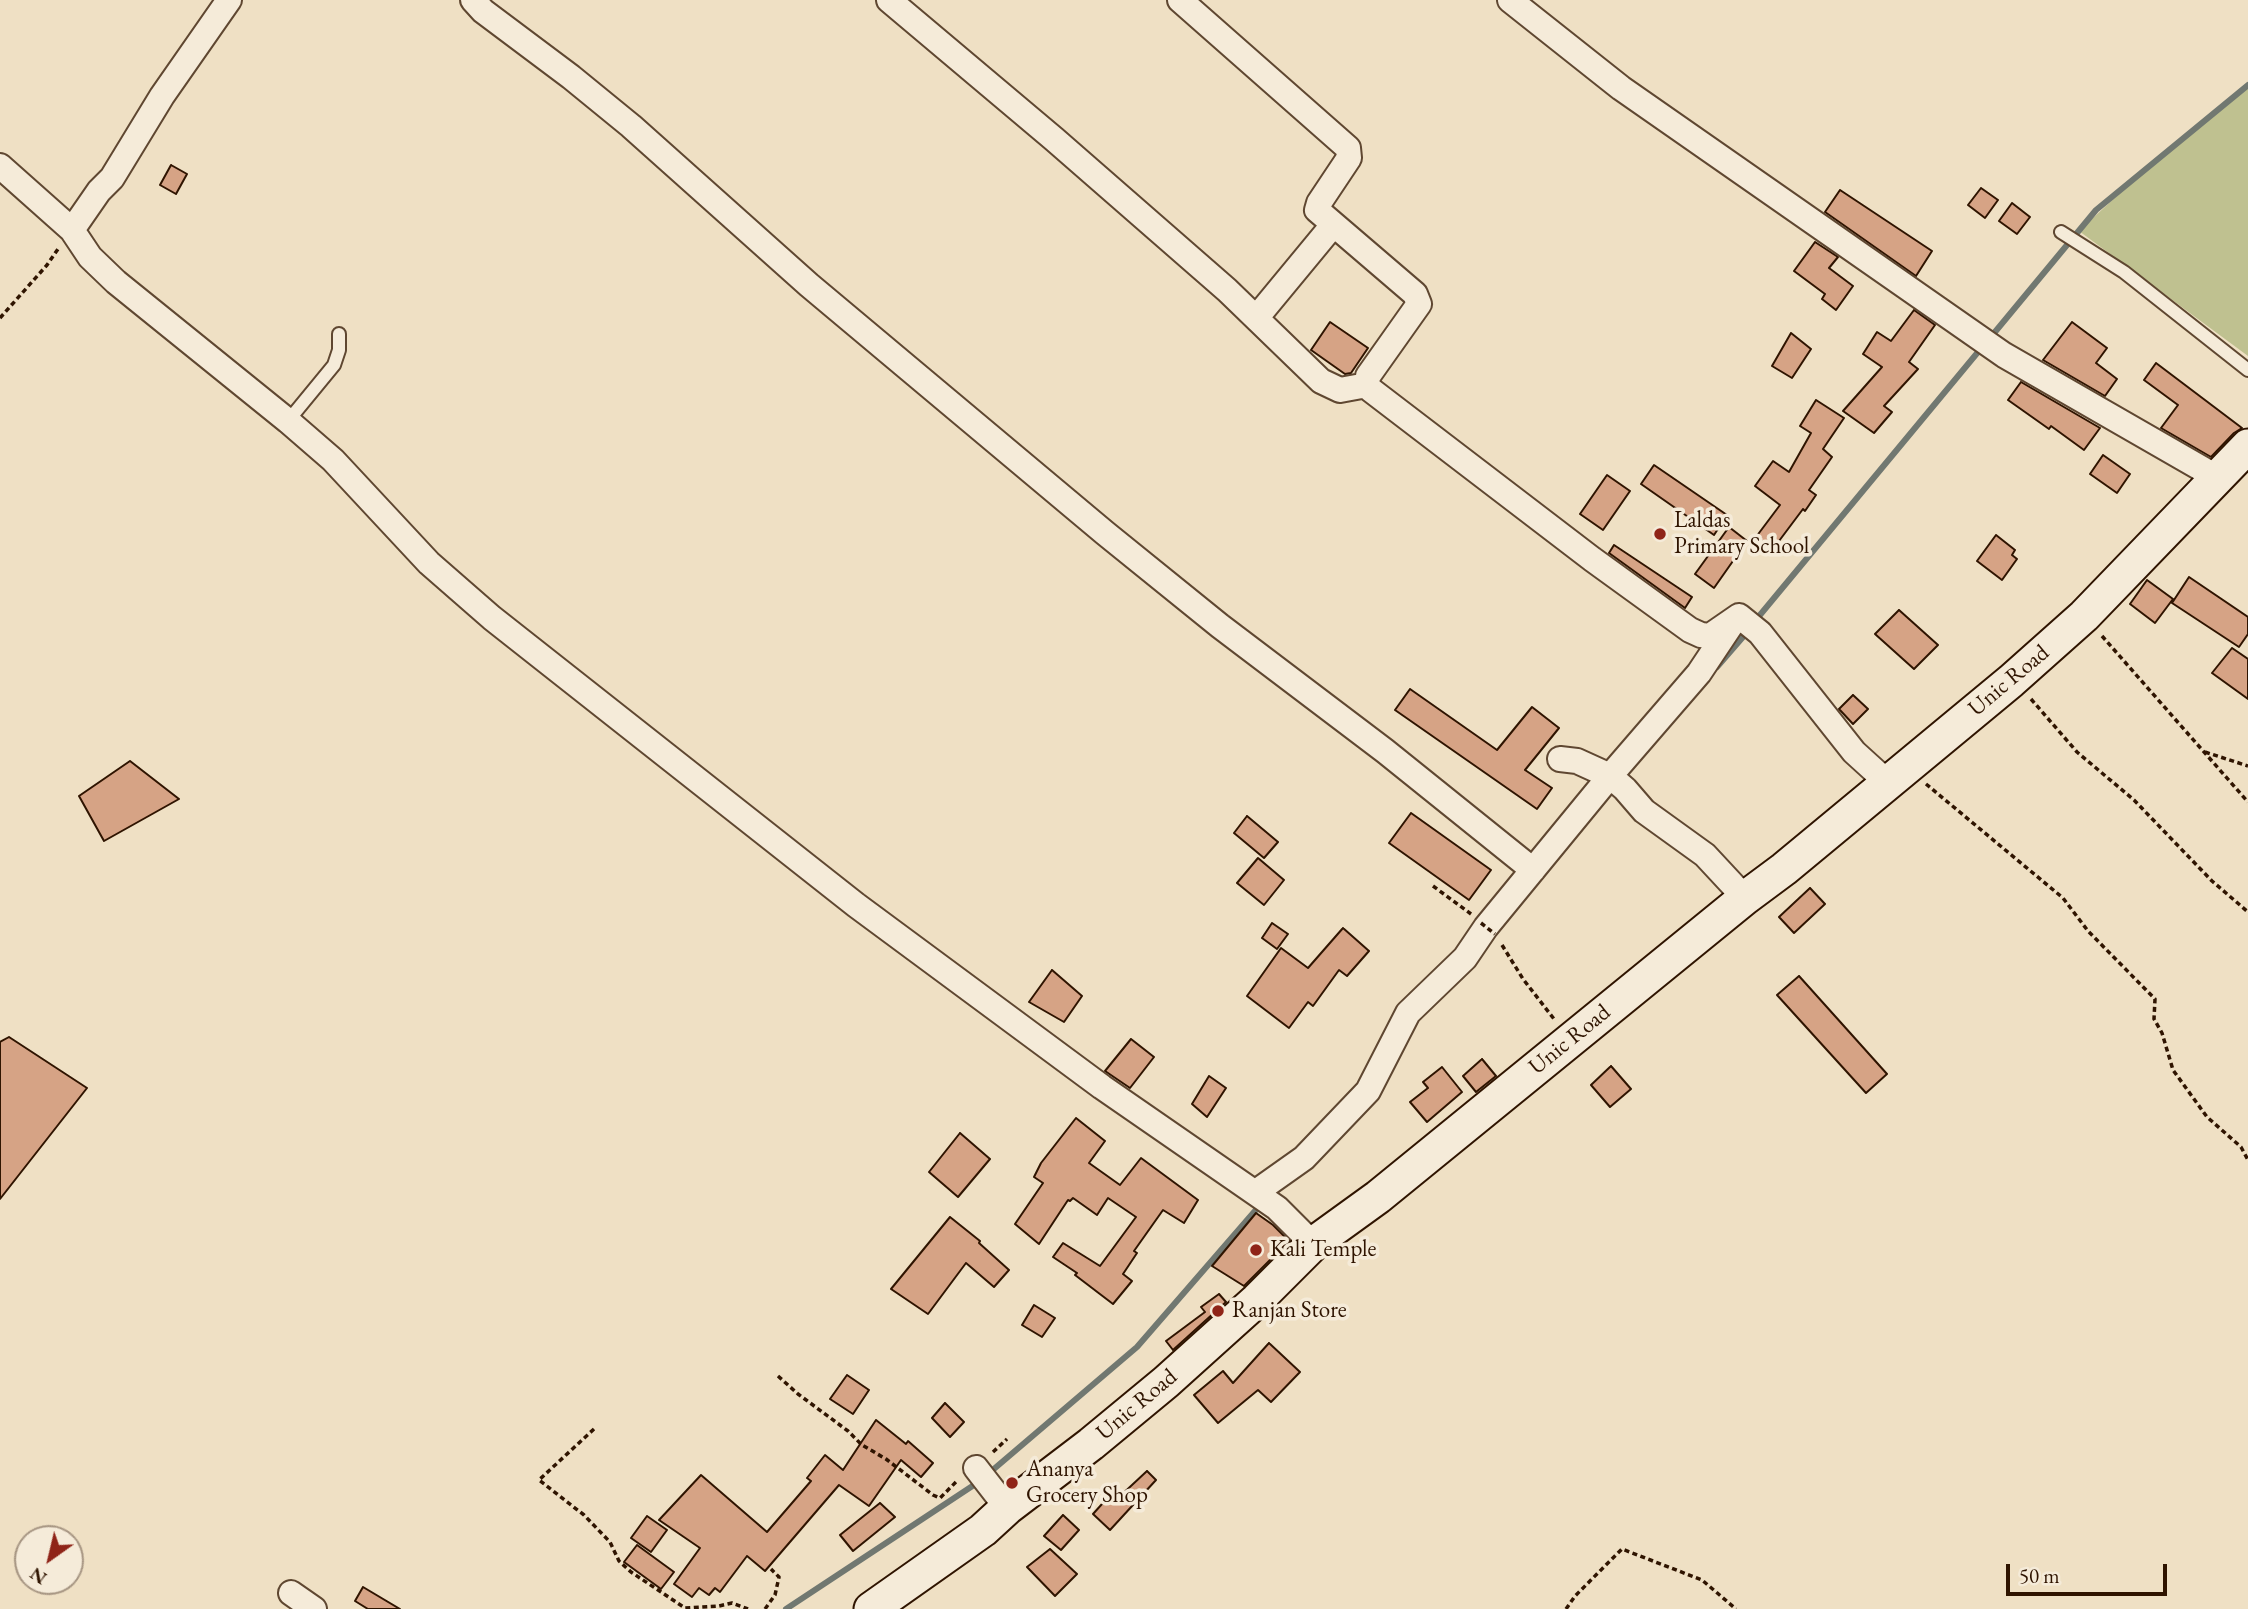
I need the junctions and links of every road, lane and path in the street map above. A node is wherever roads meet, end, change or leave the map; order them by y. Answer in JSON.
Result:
{"nodes":[{"id":1,"x":229,"y":0,"type":"edge"},
{"id":2,"x":889,"y":0,"type":"edge"},
{"id":3,"x":1180,"y":0,"type":"edge"},
{"id":4,"x":1510,"y":0,"type":"edge"},
{"id":5,"x":482,"y":4,"type":"edge"},
{"id":6,"x":0,"y":166,"type":"edge"},
{"id":7,"x":1333,"y":225,"type":"junction"},
{"id":8,"x":72,"y":230,"type":"junction"},
{"id":9,"x":2061,"y":232,"type":"dead end"},
{"id":10,"x":1257,"y":317,"type":"junction"},
{"id":11,"x":0,"y":318,"type":"edge"},
{"id":12,"x":339,"y":334,"type":"dead end"},
{"id":13,"x":2248,"y":370,"type":"edge"},
{"id":14,"x":1367,"y":385,"type":"junction"},
{"id":15,"x":288,"y":421,"type":"junction"},
{"id":16,"x":2248,"y":446,"type":"edge"},
{"id":17,"x":2218,"y":478,"type":"junction"},
{"id":18,"x":2084,"y":616,"type":"junction"},
{"id":19,"x":1737,"y":619,"type":"junction"},
{"id":20,"x":2011,"y":681,"type":"junction"},
{"id":21,"x":2203,"y":751,"type":"junction"},
{"id":22,"x":1560,"y":760,"type":"dead end"},
{"id":23,"x":2248,"y":766,"type":"edge"},
{"id":24,"x":1897,"y":775,"type":"junction"},
{"id":25,"x":1616,"y":781,"type":"junction"},
{"id":26,"x":2248,"y":802,"type":"edge"},
{"id":27,"x":1533,"y":870,"type":"junction"},
{"id":28,"x":1433,"y":886,"type":"dead end"},
{"id":29,"x":1745,"y":898,"type":"junction"},
{"id":30,"x":2248,"y":912,"type":"edge"},
{"id":31,"x":1565,"y":1044,"type":"junction"},
{"id":32,"x":2248,"y":1160,"type":"edge"},
{"id":33,"x":1256,"y":1192,"type":"junction"},
{"id":34,"x":1312,"y":1244,"type":"junction"},
{"id":35,"x":778,"y":1376,"type":"dead end"},
{"id":36,"x":594,"y":1429,"type":"dead end"},
{"id":37,"x":1006,"y":1439,"type":"dead end"},
{"id":38,"x":976,"y":1468,"type":"junction"},
{"id":39,"x":1000,"y":1499,"type":"junction"},
{"id":40,"x":771,"y":1569,"type":"dead end"},
{"id":41,"x":291,"y":1593,"type":"dead end"},
{"id":42,"x":314,"y":1609,"type":"edge"},
{"id":43,"x":748,"y":1609,"type":"edge"},
{"id":44,"x":765,"y":1609,"type":"edge"},
{"id":45,"x":871,"y":1609,"type":"edge"},
{"id":46,"x":1566,"y":1609,"type":"edge"},
{"id":47,"x":1736,"y":1609,"type":"edge"}],
"edges":[{"from":1,"to":8,"type":"street"},
{"from":2,"to":10,"type":"street"},
{"from":3,"to":7,"type":"street"},
{"from":4,"to":17,"type":"street"},
{"from":5,"to":27,"type":"street"},
{"from":6,"to":8,"type":"street"},
{"from":7,"to":10,"type":"street"},
{"from":7,"to":14,"type":"street"},
{"from":8,"to":11,"type":"path"},
{"from":8,"to":15,"type":"street"},
{"from":9,"to":13,"type":"lane"},
{"from":10,"to":14,"type":"street"},
{"from":12,"to":15,"type":"lane"},
{"from":14,"to":19,"type":"street"},
{"from":15,"to":33,"type":"street"},
{"from":16,"to":17,"type":"main road","name":"Unic Road"},
{"from":17,"to":18,"type":"main road","name":"Unic Road"},
{"from":18,"to":20,"type":"main road","name":"Unic Road"},
{"from":18,"to":21,"type":"path"},
{"from":19,"to":24,"type":"street"},
{"from":19,"to":25,"type":"street"},
{"from":20,"to":24,"type":"main road","name":"Unic Road"},
{"from":20,"to":30,"type":"path"},
{"from":21,"to":23,"type":"path"},
{"from":21,"to":26,"type":"path"},
{"from":22,"to":25,"type":"street"},
{"from":24,"to":29,"type":"main road","name":"Unic Road"},
{"from":24,"to":32,"type":"path"},
{"from":25,"to":27,"type":"street"},
{"from":25,"to":29,"type":"street"},
{"from":27,"to":33,"type":"street"},
{"from":28,"to":31,"type":"path","bridge":true},
{"from":29,"to":31,"type":"main road","name":"Unic Road"},
{"from":31,"to":34,"type":"main road","name":"Unic Road"},
{"from":33,"to":34,"type":"street"},
{"from":34,"to":39,"type":"main road","name":"Unic Road"},
{"from":35,"to":38,"type":"path"},
{"from":36,"to":43,"type":"path"},
{"from":37,"to":38,"type":"path"},
{"from":38,"to":39,"type":"street"},
{"from":39,"to":45,"type":"main road","name":"Unic Road"},
{"from":40,"to":44,"type":"path"},
{"from":41,"to":42,"type":"street"},
{"from":46,"to":47,"type":"path"}]}
